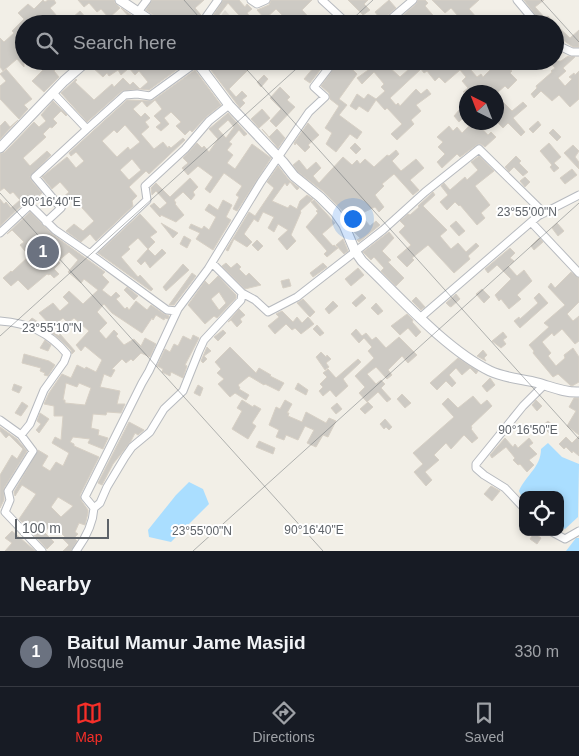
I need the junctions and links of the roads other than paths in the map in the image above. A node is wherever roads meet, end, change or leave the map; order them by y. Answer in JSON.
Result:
{"nodes":[{"id":1,"x":120,"y":0,"type":"edge"},
{"id":2,"x":147,"y":0,"type":"edge"},
{"id":3,"x":218,"y":0,"type":"edge"},
{"id":4,"x":251,"y":0,"type":"edge"},
{"id":5,"x":266,"y":0,"type":"edge"},
{"id":6,"x":322,"y":0,"type":"edge"},
{"id":7,"x":413,"y":0,"type":"edge"},
{"id":8,"x":517,"y":0,"type":"edge"},
{"id":9,"x":138,"y":12,"type":"junction"},
{"id":10,"x":142,"y":15,"type":"edge"},
{"id":11,"x":207,"y":15,"type":"edge"},
{"id":12,"x":338,"y":15,"type":"edge"},
{"id":13,"x":396,"y":15,"type":"edge"},
{"id":14,"x":530,"y":15,"type":"edge"},
{"id":15,"x":564,"y":48,"type":"edge"},
{"id":16,"x":579,"y":52,"type":"edge"},
{"id":17,"x":77,"y":70,"type":"edge"},
{"id":18,"x":185,"y":70,"type":"edge"},
{"id":19,"x":202,"y":70,"type":"edge"},
{"id":20,"x":327,"y":70,"type":"edge"},
{"id":21,"x":53,"y":93,"type":"junction"},
{"id":22,"x":229,"y":105,"type":"junction"},
{"id":23,"x":87,"y":129,"type":"junction"},
{"id":24,"x":0,"y":148,"type":"edge"},
{"id":25,"x":278,"y":157,"type":"junction"},
{"id":26,"x":579,"y":195,"type":"edge"},
{"id":27,"x":544,"y":213,"type":"junction"},
{"id":28,"x":46,"y":222,"type":"junction"},
{"id":29,"x":532,"y":222,"type":"junction"},
{"id":30,"x":0,"y":233,"type":"edge"},
{"id":31,"x":355,"y":251,"type":"junction"},
{"id":32,"x":90,"y":254,"type":"junction"},
{"id":33,"x":212,"y":263,"type":"junction"},
{"id":34,"x":579,"y":274,"type":"edge"},
{"id":35,"x":242,"y":294,"type":"junction"},
{"id":36,"x":177,"y":311,"type":"junction"},
{"id":37,"x":421,"y":317,"type":"junction"},
{"id":38,"x":0,"y":321,"type":"edge"},
{"id":39,"x":544,"y":385,"type":"junction"},
{"id":40,"x":579,"y":392,"type":"edge"},
{"id":41,"x":0,"y":420,"type":"edge"},
{"id":42,"x":21,"y":435,"type":"junction"},
{"id":43,"x":519,"y":503,"type":"edge"},
{"id":44,"x":94,"y":508,"type":"junction"},
{"id":45,"x":579,"y":531,"type":"edge"},
{"id":46,"x":561,"y":536,"type":"edge"},
{"id":47,"x":42,"y":551,"type":"edge"},
{"id":48,"x":76,"y":551,"type":"edge"}],
"edges":[{"from":1,"to":9,"type":"street"},
{"from":2,"to":9,"type":"street"},
{"from":3,"to":11,"type":"street"},
{"from":4,"to":5,"type":"street"},
{"from":6,"to":12,"type":"street"},
{"from":7,"to":13,"type":"street"},
{"from":8,"to":14,"type":"street"},
{"from":9,"to":10,"type":"street"},
{"from":15,"to":16,"type":"street"},
{"from":17,"to":21,"type":"street"},
{"from":18,"to":23,"type":"street"},
{"from":19,"to":22,"type":"street"},
{"from":20,"to":25,"type":"street"},
{"from":21,"to":23,"type":"street"},
{"from":21,"to":24,"type":"street"},
{"from":22,"to":25,"type":"street"},
{"from":22,"to":32,"type":"street"},
{"from":23,"to":28,"type":"street"},
{"from":25,"to":31,"type":"street"},
{"from":25,"to":33,"type":"street"},
{"from":26,"to":27,"type":"street"},
{"from":27,"to":29,"type":"street"},
{"from":27,"to":31,"type":"street"},
{"from":28,"to":30,"type":"street"},
{"from":28,"to":32,"type":"street"},
{"from":29,"to":34,"type":"street"},
{"from":29,"to":37,"type":"street"},
{"from":31,"to":35,"type":"street"},
{"from":31,"to":37,"type":"street"},
{"from":32,"to":36,"type":"street"},
{"from":33,"to":35,"type":"street"},
{"from":33,"to":36,"type":"street"},
{"from":35,"to":44,"type":"street"},
{"from":36,"to":44,"type":"street"},
{"from":37,"to":39,"type":"street"},
{"from":38,"to":42,"type":"street"},
{"from":39,"to":40,"type":"street"},
{"from":39,"to":43,"type":"street"},
{"from":41,"to":42,"type":"street"},
{"from":42,"to":47,"type":"street"},
{"from":44,"to":48,"type":"street"},
{"from":45,"to":46,"type":"street"}]}
